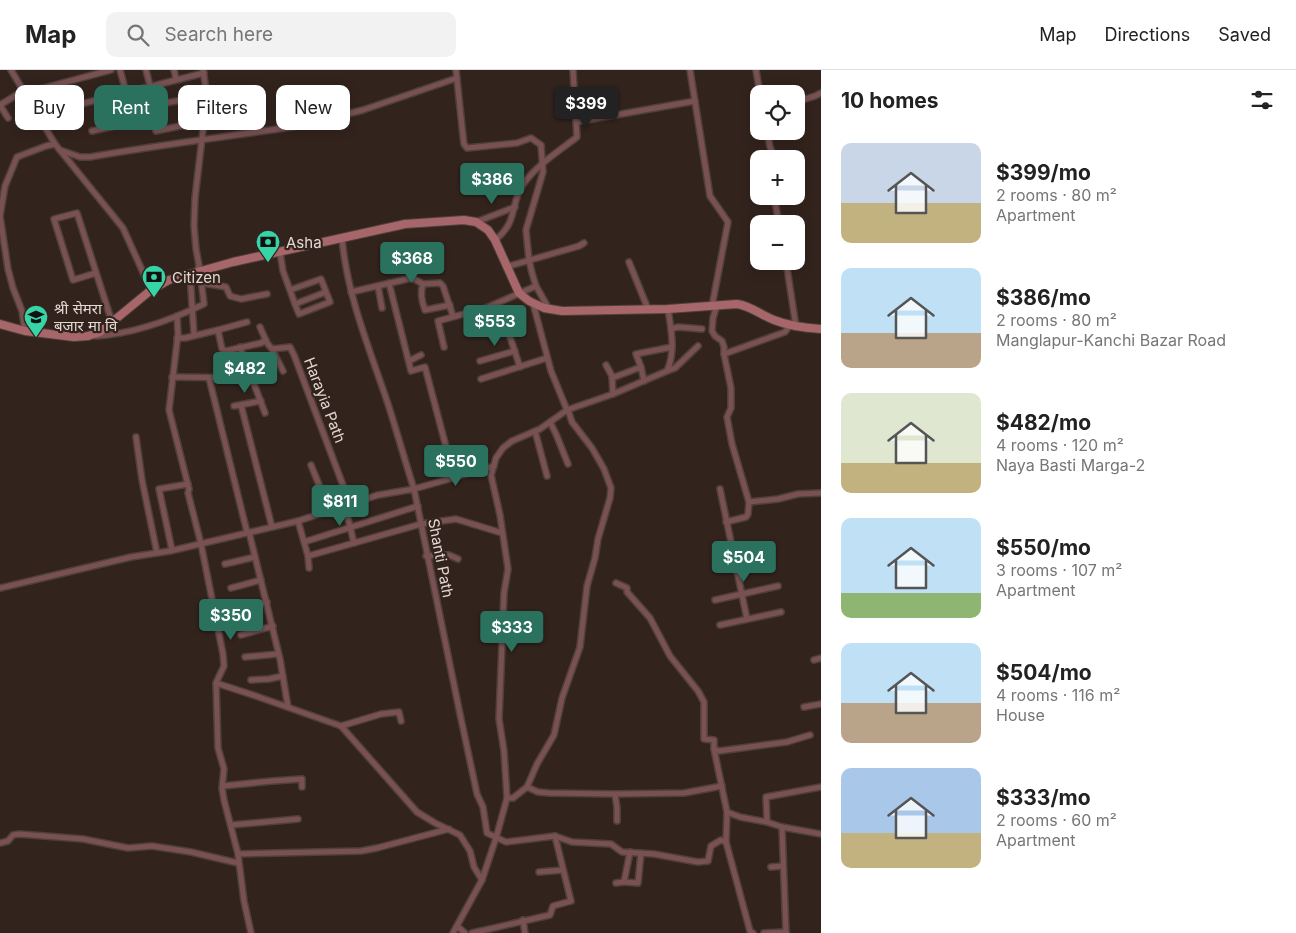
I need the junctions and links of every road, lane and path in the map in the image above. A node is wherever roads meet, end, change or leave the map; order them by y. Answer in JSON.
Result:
{"nodes":[{"id":1,"x":20,"y":70,"type":"edge"},
{"id":2,"x":111,"y":70,"type":"edge"},
{"id":3,"x":120,"y":70,"type":"edge"},
{"id":4,"x":146,"y":70,"type":"edge"},
{"id":5,"x":174,"y":70,"type":"edge"},
{"id":6,"x":456,"y":70,"type":"edge"},
{"id":7,"x":573,"y":70,"type":"edge"},
{"id":8,"x":690,"y":70,"type":"edge"},
{"id":9,"x":756,"y":70,"type":"edge"},
{"id":10,"x":11,"y":71,"type":"edge"},
{"id":11,"x":203,"y":71,"type":"edge"},
{"id":12,"x":457,"y":78,"type":"junction"},
{"id":13,"x":176,"y":79,"type":"junction"},
{"id":14,"x":20,"y":85,"type":"edge"},
{"id":15,"x":52,"y":85,"type":"edge"},
{"id":16,"x":123,"y":85,"type":"edge"},
{"id":17,"x":150,"y":85,"type":"edge"},
{"id":18,"x":154,"y":85,"type":"edge"},
{"id":19,"x":205,"y":85,"type":"edge"},
{"id":20,"x":758,"y":85,"type":"edge"},
{"id":21,"x":821,"y":92,"type":"edge"},
{"id":22,"x":15,"y":97,"type":"edge"},
{"id":23,"x":805,"y":99,"type":"edge"},
{"id":24,"x":696,"y":101,"type":"junction"},
{"id":25,"x":0,"y":105,"type":"edge"},
{"id":26,"x":8,"y":118,"type":"dead end"},
{"id":27,"x":576,"y":122,"type":"junction"},
{"id":28,"x":178,"y":126,"type":"edge"},
{"id":29,"x":47,"y":130,"type":"edge"},
{"id":30,"x":203,"y":130,"type":"edge"},
{"id":31,"x":156,"y":131,"type":"dead end"},
{"id":32,"x":202,"y":139,"type":"junction"},
{"id":33,"x":55,"y":144,"type":"junction"},
{"id":34,"x":60,"y":150,"type":"junction"},
{"id":35,"x":543,"y":164,"type":"junction"},
{"id":36,"x":515,"y":207,"type":"junction"},
{"id":37,"x":476,"y":222,"type":"junction"},
{"id":38,"x":342,"y":238,"type":"junction"},
{"id":39,"x":495,"y":240,"type":"junction"},
{"id":40,"x":584,"y":243,"type":"dead end"},
{"id":41,"x":280,"y":252,"type":"junction"},
{"id":42,"x":529,"y":260,"type":"junction"},
{"id":43,"x":629,"y":262,"type":"dead end"},
{"id":44,"x":506,"y":267,"type":"junction"},
{"id":45,"x":787,"y":270,"type":"edge"},
{"id":46,"x":196,"y":272,"type":"junction"},
{"id":47,"x":96,"y":274,"type":"junction"},
{"id":48,"x":203,"y":283,"type":"junction"},
{"id":49,"x":389,"y":283,"type":"junction"},
{"id":50,"x":423,"y":284,"type":"junction"},
{"id":51,"x":378,"y":286,"type":"junction"},
{"id":52,"x":536,"y":286,"type":"junction"},
{"id":53,"x":151,"y":290,"type":"junction"},
{"id":54,"x":290,"y":290,"type":"junction"},
{"id":55,"x":326,"y":292,"type":"junction"},
{"id":56,"x":351,"y":292,"type":"junction"},
{"id":57,"x":519,"y":293,"type":"junction"},
{"id":58,"x":267,"y":294,"type":"dead end"},
{"id":59,"x":533,"y":303,"type":"junction"},
{"id":60,"x":295,"y":304,"type":"junction"},
{"id":61,"x":450,"y":305,"type":"junction"},
{"id":62,"x":714,"y":305,"type":"junction"},
{"id":63,"x":382,"y":308,"type":"dead end"},
{"id":64,"x":668,"y":308,"type":"junction"},
{"id":65,"x":648,"y":309,"type":"junction"},
{"id":66,"x":193,"y":310,"type":"junction"},
{"id":67,"x":549,"y":310,"type":"junction"},
{"id":68,"x":177,"y":316,"type":"junction"},
{"id":69,"x":453,"y":316,"type":"junction"},
{"id":70,"x":112,"y":322,"type":"junction"},
{"id":71,"x":247,"y":322,"type":"dead end"},
{"id":72,"x":0,"y":324,"type":"edge"},
{"id":73,"x":793,"y":326,"type":"junction"},
{"id":74,"x":260,"y":327,"type":"dead end"},
{"id":75,"x":671,"y":329,"type":"junction"},
{"id":76,"x":702,"y":329,"type":"dead end"},
{"id":77,"x":821,"y":329,"type":"edge"},
{"id":78,"x":218,"y":330,"type":"junction"},
{"id":79,"x":25,"y":331,"type":"junction"},
{"id":80,"x":194,"y":335,"type":"junction"},
{"id":81,"x":88,"y":336,"type":"junction"},
{"id":82,"x":510,"y":337,"type":"dead end"},
{"id":83,"x":177,"y":338,"type":"junction"},
{"id":84,"x":266,"y":340,"type":"junction"},
{"id":85,"x":698,"y":346,"type":"dead end"},
{"id":86,"x":240,"y":347,"type":"junction"},
{"id":87,"x":444,"y":347,"type":"dead end"},
{"id":88,"x":672,"y":347,"type":"junction"},
{"id":89,"x":272,"y":349,"type":"junction"},
{"id":90,"x":515,"y":351,"type":"junction"},
{"id":91,"x":724,"y":354,"type":"junction"},
{"id":92,"x":421,"y":355,"type":"dead end"},
{"id":93,"x":547,"y":358,"type":"junction"},
{"id":94,"x":408,"y":361,"type":"junction"},
{"id":95,"x":480,"y":361,"type":"dead end"},
{"id":96,"x":606,"y":366,"type":"dead end"},
{"id":97,"x":520,"y":367,"type":"junction"},
{"id":98,"x":642,"y":367,"type":"junction"},
{"id":99,"x":283,"y":371,"type":"dead end"},
{"id":100,"x":667,"y":371,"type":"junction"},
{"id":101,"x":172,"y":377,"type":"junction"},
{"id":102,"x":208,"y":378,"type":"junction"},
{"id":103,"x":253,"y":378,"type":"junction"},
{"id":104,"x":612,"y":378,"type":"junction"},
{"id":105,"x":481,"y":379,"type":"dead end"},
{"id":106,"x":644,"y":381,"type":"junction"},
{"id":107,"x":614,"y":394,"type":"junction"},
{"id":108,"x":261,"y":401,"type":"junction"},
{"id":109,"x":241,"y":405,"type":"junction"},
{"id":110,"x":234,"y":406,"type":"dead end"},
{"id":111,"x":568,"y":410,"type":"junction"},
{"id":112,"x":265,"y":413,"type":"dead end"},
{"id":113,"x":550,"y":422,"type":"junction"},
{"id":114,"x":536,"y":430,"type":"junction"},
{"id":115,"x":136,"y":437,"type":"dead end"},
{"id":116,"x":568,"y":464,"type":"dead end"},
{"id":117,"x":311,"y":465,"type":"dead end"},
{"id":118,"x":494,"y":466,"type":"junction"},
{"id":119,"x":547,"y":476,"type":"dead end"},
{"id":120,"x":454,"y":477,"type":"junction"},
{"id":121,"x":188,"y":484,"type":"junction"},
{"id":122,"x":414,"y":489,"type":"junction"},
{"id":123,"x":720,"y":489,"type":"dead end"},
{"id":124,"x":821,"y":493,"type":"edge"},
{"id":125,"x":749,"y":502,"type":"junction"},
{"id":126,"x":347,"y":505,"type":"junction"},
{"id":127,"x":418,"y":506,"type":"junction"},
{"id":128,"x":330,"y":512,"type":"junction"},
{"id":129,"x":298,"y":521,"type":"junction"},
{"id":130,"x":726,"y":522,"type":"junction"},
{"id":131,"x":421,"y":524,"type":"junction"},
{"id":132,"x":272,"y":527,"type":"junction"},
{"id":133,"x":350,"y":527,"type":"junction"},
{"id":134,"x":248,"y":532,"type":"junction"},
{"id":135,"x":502,"y":533,"type":"junction"},
{"id":136,"x":304,"y":542,"type":"junction"},
{"id":137,"x":354,"y":543,"type":"junction"},
{"id":138,"x":201,"y":544,"type":"junction"},
{"id":139,"x":172,"y":550,"type":"junction"},
{"id":140,"x":157,"y":553,"type":"junction"},
{"id":141,"x":308,"y":556,"type":"junction"},
{"id":142,"x":426,"y":556,"type":"junction"},
{"id":143,"x":255,"y":557,"type":"junction"},
{"id":144,"x":458,"y":559,"type":"dead end"},
{"id":145,"x":224,"y":564,"type":"dead end"},
{"id":146,"x":309,"y":568,"type":"dead end"},
{"id":147,"x":261,"y":580,"type":"junction"},
{"id":148,"x":616,"y":584,"type":"dead end"},
{"id":149,"x":778,"y":586,"type":"dead end"},
{"id":150,"x":0,"y":588,"type":"edge"},
{"id":151,"x":231,"y":588,"type":"dead end"},
{"id":152,"x":742,"y":594,"type":"junction"},
{"id":153,"x":715,"y":600,"type":"dead end"},
{"id":154,"x":267,"y":602,"type":"junction"},
{"id":155,"x":233,"y":612,"type":"dead end"},
{"id":156,"x":781,"y":612,"type":"dead end"},
{"id":157,"x":747,"y":619,"type":"junction"},
{"id":158,"x":720,"y":624,"type":"dead end"},
{"id":159,"x":273,"y":626,"type":"junction"},
{"id":160,"x":241,"y":636,"type":"dead end"},
{"id":161,"x":278,"y":654,"type":"junction"},
{"id":162,"x":245,"y":657,"type":"dead end"},
{"id":163,"x":821,"y":658,"type":"edge"},
{"id":164,"x":814,"y":660,"type":"dead end"},
{"id":165,"x":283,"y":676,"type":"junction"},
{"id":166,"x":250,"y":680,"type":"dead end"},
{"id":167,"x":216,"y":684,"type":"junction"},
{"id":168,"x":821,"y":704,"type":"edge"},
{"id":169,"x":288,"y":707,"type":"junction"},
{"id":170,"x":804,"y":707,"type":"dead end"},
{"id":171,"x":401,"y":722,"type":"dead end"},
{"id":172,"x":341,"y":726,"type":"junction"},
{"id":173,"x":810,"y":735,"type":"dead end"},
{"id":174,"x":714,"y":748,"type":"junction"},
{"id":175,"x":223,"y":786,"type":"junction"},
{"id":176,"x":722,"y":786,"type":"junction"},
{"id":177,"x":302,"y":787,"type":"dead end"},
{"id":178,"x":527,"y":787,"type":"junction"},
{"id":179,"x":821,"y":787,"type":"edge"},
{"id":180,"x":615,"y":794,"type":"junction"},
{"id":181,"x":507,"y":798,"type":"junction"},
{"id":182,"x":726,"y":812,"type":"junction"},
{"id":183,"x":298,"y":818,"type":"dead end"},
{"id":184,"x":617,"y":822,"type":"dead end"},
{"id":185,"x":767,"y":822,"type":"junction"},
{"id":186,"x":231,"y":825,"type":"junction"},
{"id":187,"x":782,"y":827,"type":"junction"},
{"id":188,"x":449,"y":829,"type":"junction"},
{"id":189,"x":821,"y":834,"type":"edge"},
{"id":190,"x":555,"y":836,"type":"junction"},
{"id":191,"x":496,"y":838,"type":"junction"},
{"id":192,"x":726,"y":842,"type":"junction"},
{"id":193,"x":0,"y":843,"type":"edge"},
{"id":194,"x":630,"y":852,"type":"junction"},
{"id":195,"x":641,"y":853,"type":"junction"},
{"id":196,"x":238,"y":854,"type":"junction"},
{"id":197,"x":238,"y":862,"type":"junction"},
{"id":198,"x":783,"y":866,"type":"junction"},
{"id":199,"x":771,"y":867,"type":"dead end"},
{"id":200,"x":563,"y":870,"type":"junction"},
{"id":201,"x":539,"y":872,"type":"dead end"},
{"id":202,"x":482,"y":880,"type":"junction"},
{"id":203,"x":624,"y":882,"type":"junction"},
{"id":204,"x":616,"y":883,"type":"dead end"},
{"id":205,"x":523,"y":920,"type":"junction"},
{"id":206,"x":457,"y":926,"type":"junction"},
{"id":207,"x":786,"y":932,"type":"edge"},
{"id":208,"x":251,"y":933,"type":"edge"},
{"id":209,"x":452,"y":933,"type":"edge"},
{"id":210,"x":465,"y":933,"type":"edge"},
{"id":211,"x":472,"y":933,"type":"edge"},
{"id":212,"x":525,"y":933,"type":"edge"},
{"id":213,"x":753,"y":933,"type":"edge"},
{"id":214,"x":764,"y":933,"type":"edge"}],
"edges":[{"from":1,"to":10,"type":"street"},
{"from":2,"to":15,"type":"street"},
{"from":3,"to":16,"type":"street"},
{"from":4,"to":17,"type":"street"},
{"from":5,"to":13,"type":"street"},
{"from":6,"to":12,"type":"street"},
{"from":7,"to":27,"type":"street"},
{"from":8,"to":24,"type":"street"},
{"from":9,"to":20,"type":"street"},
{"from":10,"to":14,"type":"street"},
{"from":11,"to":13,"type":"street"},
{"from":11,"to":19,"type":"street"},
{"from":12,"to":32,"type":"street"},
{"from":12,"to":35,"type":"street"},
{"from":13,"to":18,"type":"street"},
{"from":21,"to":23,"type":"street"},
{"from":22,"to":25,"type":"street"},
{"from":24,"to":27,"type":"street"},
{"from":24,"to":62,"type":"street"},
{"from":25,"to":26,"type":"street"},
{"from":27,"to":35,"type":"street"},
{"from":28,"to":31,"type":"street"},
{"from":29,"to":33,"type":"street"},
{"from":30,"to":32,"type":"street"},
{"from":32,"to":34,"type":"street"},
{"from":32,"to":46,"type":"street"},
{"from":33,"to":34,"type":"street"},
{"from":33,"to":79,"type":"street"},
{"from":34,"to":53,"type":"street"},
{"from":35,"to":36,"type":"street"},
{"from":35,"to":42,"type":"street"},
{"from":36,"to":37,"type":"street"},
{"from":36,"to":39,"type":"street"},
{"from":37,"to":38,"type":"street"},
{"from":37,"to":39,"type":"street"},
{"from":38,"to":41,"type":"street"},
{"from":38,"to":56,"type":"street","name":"Shanti Path"},
{"from":39,"to":44,"type":"street"},
{"from":40,"to":42,"type":"street"},
{"from":41,"to":46,"type":"street"},
{"from":41,"to":54,"type":"street"},
{"from":42,"to":44,"type":"street"},
{"from":42,"to":52,"type":"street"},
{"from":43,"to":65,"type":"street"},
{"from":44,"to":57,"type":"street"},
{"from":45,"to":73,"type":"street"},
{"from":46,"to":48,"type":"street"},
{"from":46,"to":53,"type":"street"},
{"from":46,"to":66,"type":"street"},
{"from":47,"to":47,"type":"street"},
{"from":47,"to":70,"type":"street"},
{"from":48,"to":58,"type":"street"},
{"from":48,"to":66,"type":"street"},
{"from":49,"to":50,"type":"street"},
{"from":49,"to":51,"type":"street"},
{"from":49,"to":94,"type":"street"},
{"from":50,"to":61,"type":"street"},
{"from":50,"to":61,"type":"street"},
{"from":51,"to":56,"type":"street"},
{"from":51,"to":63,"type":"street"},
{"from":52,"to":57,"type":"street"},
{"from":52,"to":67,"type":"street"},
{"from":53,"to":70,"type":"street"},
{"from":54,"to":55,"type":"street"},
{"from":54,"to":60,"type":"street"},
{"from":55,"to":60,"type":"street"},
{"from":55,"to":60,"type":"street"},
{"from":56,"to":122,"type":"street","name":"Shanti Path"},
{"from":57,"to":59,"type":"street"},
{"from":57,"to":69,"type":"street"},
{"from":59,"to":67,"type":"street"},
{"from":59,"to":93,"type":"street"},
{"from":61,"to":69,"type":"street"},
{"from":62,"to":64,"type":"street"},
{"from":62,"to":73,"type":"street"},
{"from":62,"to":91,"type":"street"},
{"from":64,"to":65,"type":"street"},
{"from":64,"to":75,"type":"street"},
{"from":65,"to":67,"type":"street"},
{"from":66,"to":68,"type":"street"},
{"from":66,"to":80,"type":"street"},
{"from":68,"to":81,"type":"street"},
{"from":68,"to":83,"type":"street"},
{"from":69,"to":87,"type":"street"},
{"from":70,"to":81,"type":"street"},
{"from":71,"to":78,"type":"street"},
{"from":72,"to":79,"type":"street"},
{"from":73,"to":77,"type":"street"},
{"from":73,"to":91,"type":"street"},
{"from":74,"to":84,"type":"street"},
{"from":75,"to":76,"type":"street"},
{"from":75,"to":88,"type":"street"},
{"from":78,"to":80,"type":"street"},
{"from":78,"to":86,"type":"street"},
{"from":79,"to":81,"type":"street"},
{"from":80,"to":83,"type":"street"},
{"from":82,"to":90,"type":"street"},
{"from":83,"to":101,"type":"street"},
{"from":84,"to":86,"type":"street"},
{"from":84,"to":89,"type":"street"},
{"from":85,"to":100,"type":"street"},
{"from":86,"to":103,"type":"street"},
{"from":88,"to":98,"type":"street"},
{"from":88,"to":100,"type":"street"},
{"from":89,"to":99,"type":"street"},
{"from":89,"to":126,"type":"street","name":"Harayia Path"},
{"from":90,"to":95,"type":"street"},
{"from":90,"to":97,"type":"street"},
{"from":91,"to":125,"type":"street"},
{"from":92,"to":94,"type":"street"},
{"from":93,"to":97,"type":"street"},
{"from":93,"to":111,"type":"street"},
{"from":94,"to":120,"type":"street"},
{"from":96,"to":104,"type":"street"},
{"from":97,"to":105,"type":"street"},
{"from":98,"to":104,"type":"street"},
{"from":98,"to":106,"type":"street"},
{"from":100,"to":106,"type":"street"},
{"from":101,"to":102,"type":"street"},
{"from":101,"to":121,"type":"street"},
{"from":102,"to":103,"type":"street"},
{"from":102,"to":134,"type":"street"},
{"from":103,"to":108,"type":"street"},
{"from":104,"to":107,"type":"street"},
{"from":106,"to":107,"type":"street"},
{"from":107,"to":111,"type":"street"},
{"from":108,"to":109,"type":"street"},
{"from":108,"to":112,"type":"street"},
{"from":109,"to":110,"type":"street"},
{"from":109,"to":132,"type":"street"},
{"from":111,"to":113,"type":"street"},
{"from":111,"to":178,"type":"street"},
{"from":113,"to":114,"type":"street"},
{"from":113,"to":116,"type":"street"},
{"from":114,"to":118,"type":"street"},
{"from":114,"to":119,"type":"street"},
{"from":115,"to":140,"type":"street"},
{"from":117,"to":128,"type":"street"},
{"from":118,"to":120,"type":"street"},
{"from":118,"to":135,"type":"street"},
{"from":120,"to":122,"type":"street"},
{"from":121,"to":138,"type":"street"},
{"from":121,"to":139,"type":"street"},
{"from":122,"to":126,"type":"street"},
{"from":122,"to":127,"type":"street","name":"Shanti Path"},
{"from":123,"to":130,"type":"street"},
{"from":124,"to":125,"type":"street"},
{"from":125,"to":130,"type":"street"},
{"from":126,"to":128,"type":"street"},
{"from":126,"to":133,"type":"street"},
{"from":127,"to":131,"type":"street","name":"Shanti Path"},
{"from":127,"to":133,"type":"street"},
{"from":128,"to":129,"type":"street"},
{"from":129,"to":132,"type":"street"},
{"from":129,"to":136,"type":"street"},
{"from":130,"to":152,"type":"street"},
{"from":131,"to":135,"type":"street"},
{"from":131,"to":137,"type":"street"},
{"from":131,"to":142,"type":"street","name":"Shanti Path"},
{"from":132,"to":134,"type":"street"},
{"from":133,"to":136,"type":"street"},
{"from":133,"to":137,"type":"street"},
{"from":134,"to":138,"type":"street"},
{"from":134,"to":143,"type":"street"},
{"from":135,"to":181,"type":"street"},
{"from":136,"to":141,"type":"street"},
{"from":137,"to":141,"type":"street"},
{"from":138,"to":139,"type":"street"},
{"from":138,"to":167,"type":"street"},
{"from":139,"to":140,"type":"street"},
{"from":140,"to":150,"type":"street"},
{"from":141,"to":146,"type":"street"},
{"from":142,"to":144,"type":"street"},
{"from":142,"to":191,"type":"street","name":"Shanti Path"},
{"from":143,"to":145,"type":"street"},
{"from":143,"to":147,"type":"street"},
{"from":147,"to":151,"type":"street"},
{"from":147,"to":154,"type":"street"},
{"from":148,"to":174,"type":"street"},
{"from":149,"to":152,"type":"street"},
{"from":152,"to":153,"type":"street"},
{"from":152,"to":157,"type":"street"},
{"from":154,"to":155,"type":"street"},
{"from":154,"to":159,"type":"street"},
{"from":156,"to":157,"type":"street"},
{"from":157,"to":158,"type":"street"},
{"from":159,"to":160,"type":"street"},
{"from":159,"to":161,"type":"street"},
{"from":161,"to":162,"type":"street"},
{"from":161,"to":165,"type":"street"},
{"from":163,"to":164,"type":"street"},
{"from":165,"to":166,"type":"street"},
{"from":165,"to":169,"type":"street"},
{"from":167,"to":169,"type":"street"},
{"from":167,"to":175,"type":"street"},
{"from":168,"to":170,"type":"street"},
{"from":169,"to":172,"type":"street"},
{"from":171,"to":172,"type":"street"},
{"from":172,"to":188,"type":"street"},
{"from":173,"to":174,"type":"street"},
{"from":174,"to":176,"type":"street"},
{"from":175,"to":177,"type":"street"},
{"from":175,"to":186,"type":"street"},
{"from":176,"to":180,"type":"street"},
{"from":176,"to":182,"type":"street"},
{"from":178,"to":180,"type":"street"},
{"from":178,"to":181,"type":"street"},
{"from":179,"to":185,"type":"street"},
{"from":180,"to":184,"type":"street"},
{"from":181,"to":191,"type":"street"},
{"from":182,"to":185,"type":"street"},
{"from":182,"to":192,"type":"street"},
{"from":183,"to":186,"type":"street"},
{"from":185,"to":187,"type":"street"},
{"from":186,"to":196,"type":"street"},
{"from":187,"to":189,"type":"street"},
{"from":187,"to":198,"type":"street"},
{"from":188,"to":196,"type":"street"},
{"from":188,"to":202,"type":"street"},
{"from":190,"to":191,"type":"street"},
{"from":190,"to":194,"type":"street"},
{"from":190,"to":200,"type":"street"},
{"from":191,"to":202,"type":"street"},
{"from":192,"to":195,"type":"street"},
{"from":192,"to":213,"type":"street"},
{"from":193,"to":197,"type":"street"},
{"from":194,"to":195,"type":"street"},
{"from":194,"to":203,"type":"street"},
{"from":195,"to":203,"type":"street"},
{"from":196,"to":197,"type":"street"},
{"from":197,"to":208,"type":"street"},
{"from":198,"to":199,"type":"street"},
{"from":198,"to":207,"type":"street"},
{"from":200,"to":201,"type":"street"},
{"from":200,"to":205,"type":"street"},
{"from":202,"to":206,"type":"street"},
{"from":203,"to":204,"type":"street"},
{"from":205,"to":211,"type":"street"},
{"from":205,"to":212,"type":"street"},
{"from":206,"to":209,"type":"street"},
{"from":206,"to":210,"type":"street"},
{"from":207,"to":214,"type":"street"}]}
